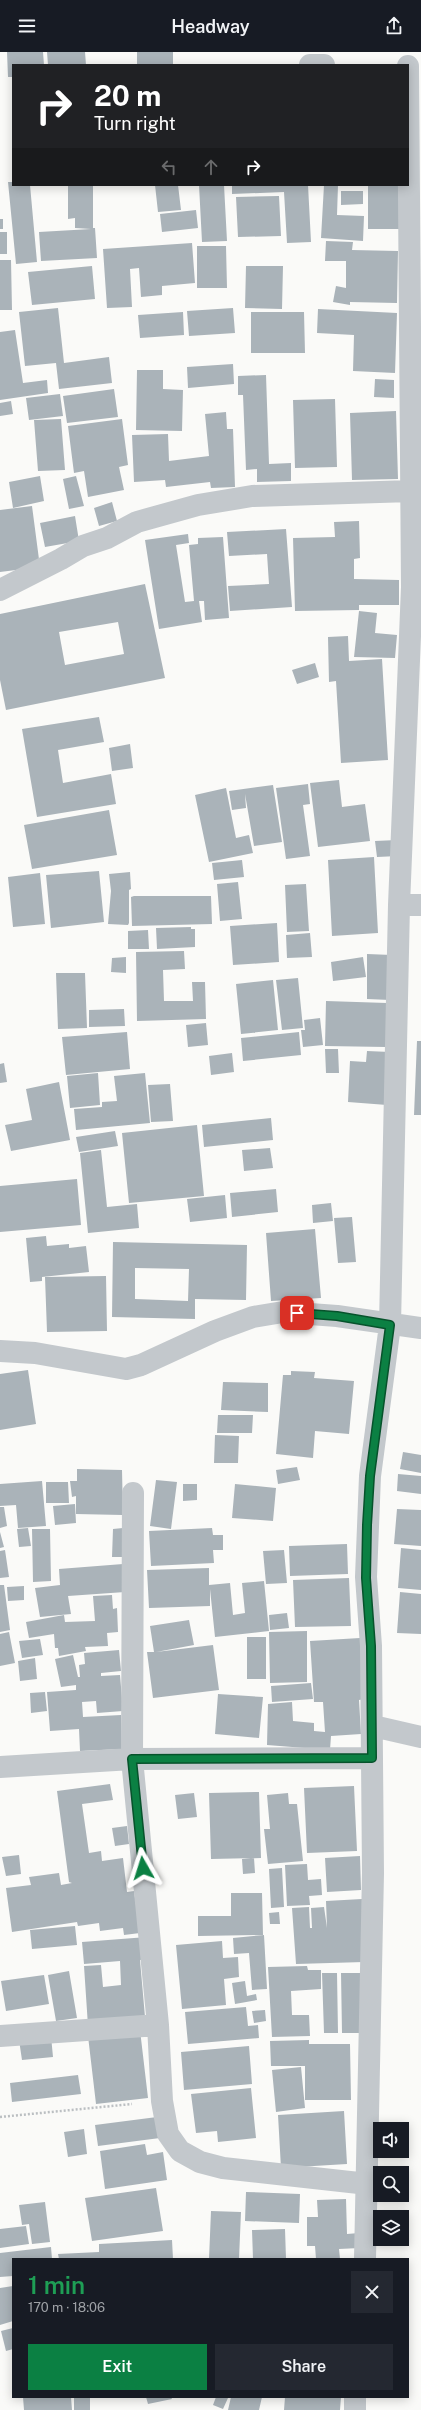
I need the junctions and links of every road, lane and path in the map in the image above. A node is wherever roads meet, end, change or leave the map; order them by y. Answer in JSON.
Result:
{"nodes":[{"id":1,"x":410,"y":62,"type":"edge"},
{"id":2,"x":411,"y":491,"type":"junction"},
{"id":3,"x":0,"y":590,"type":"edge"},
{"id":4,"x":421,"y":905,"type":"edge"},
{"id":5,"x":399,"y":906,"type":"junction"},
{"id":6,"x":390,"y":1325,"type":"junction"},
{"id":7,"x":421,"y":1328,"type":"edge"},
{"id":8,"x":0,"y":1351,"type":"edge"},
{"id":9,"x":133,"y":1493,"type":"dead end"},
{"id":10,"x":373,"y":1726,"type":"junction"},
{"id":11,"x":421,"y":1737,"type":"edge"},
{"id":12,"x":372,"y":1758,"type":"junction"},
{"id":13,"x":132,"y":1759,"type":"junction"},
{"id":14,"x":0,"y":1768,"type":"edge"},
{"id":15,"x":158,"y":2024,"type":"junction"},
{"id":16,"x":0,"y":2036,"type":"edge"},
{"id":17,"x":162,"y":2102,"type":"junction"},
{"id":18,"x":0,"y":2117,"type":"edge"},
{"id":19,"x":368,"y":2184,"type":"junction"},
{"id":20,"x":364,"y":2258,"type":"edge"},
{"id":21,"x":355,"y":2398,"type":"edge"},
{"id":22,"x":355,"y":2410,"type":"edge"}],
"edges":[{"from":1,"to":2,"type":"street"},
{"from":2,"to":3,"type":"street"},
{"from":2,"to":5,"type":"street"},
{"from":4,"to":5,"type":"street"},
{"from":5,"to":6,"type":"street"},
{"from":6,"to":7,"type":"street"},
{"from":6,"to":8,"type":"street"},
{"from":6,"to":10,"type":"street"},
{"from":9,"to":13,"type":"street"},
{"from":10,"to":11,"type":"street"},
{"from":10,"to":12,"type":"street"},
{"from":12,"to":13,"type":"street"},
{"from":12,"to":19,"type":"street"},
{"from":13,"to":14,"type":"street"},
{"from":13,"to":15,"type":"street"},
{"from":15,"to":16,"type":"street"},
{"from":15,"to":17,"type":"street"},
{"from":17,"to":18,"type":"path"},
{"from":17,"to":19,"type":"street"},
{"from":19,"to":20,"type":"street"},
{"from":21,"to":22,"type":"street"}]}
